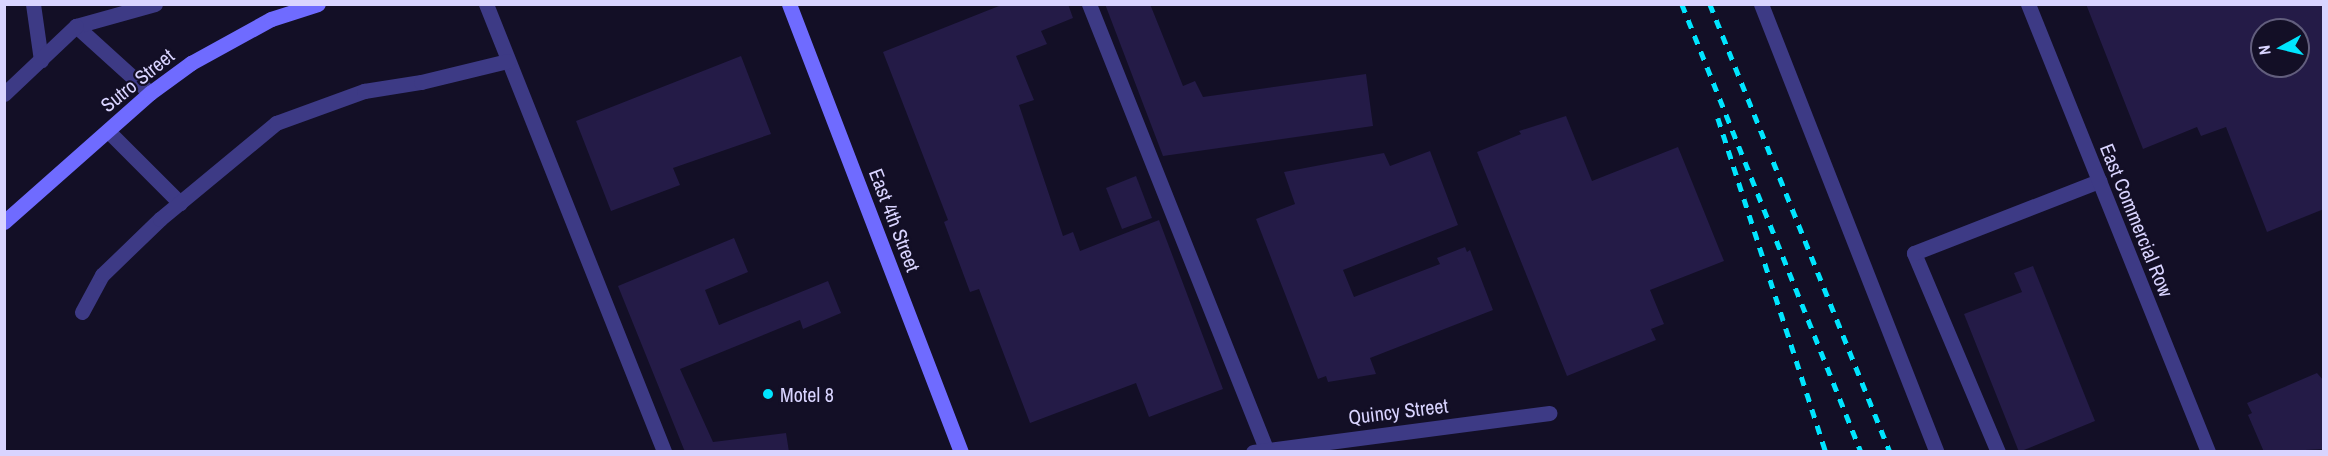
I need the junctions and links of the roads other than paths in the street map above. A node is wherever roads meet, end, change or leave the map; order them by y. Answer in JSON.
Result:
{"nodes":[{"id":1,"x":33,"y":4,"type":"edge"},
{"id":2,"x":155,"y":4,"type":"edge"},
{"id":3,"x":318,"y":4,"type":"edge"},
{"id":4,"x":486,"y":4,"type":"edge"},
{"id":5,"x":789,"y":4,"type":"edge"},
{"id":6,"x":1089,"y":4,"type":"edge"},
{"id":7,"x":1761,"y":4,"type":"edge"},
{"id":8,"x":2028,"y":4,"type":"edge"},
{"id":9,"x":76,"y":26,"type":"junction"},
{"id":10,"x":41,"y":60,"type":"junction"},
{"id":11,"x":508,"y":61,"type":"junction"},
{"id":12,"x":150,"y":93,"type":"junction"},
{"id":13,"x":4,"y":94,"type":"edge"},
{"id":14,"x":108,"y":131,"type":"junction"},
{"id":15,"x":2099,"y":181,"type":"junction"},
{"id":16,"x":180,"y":203,"type":"junction"},
{"id":17,"x":4,"y":222,"type":"edge"},
{"id":18,"x":82,"y":312,"type":"dead end"},
{"id":19,"x":1549,"y":413,"type":"dead end"},
{"id":20,"x":1262,"y":451,"type":"edge"},
{"id":21,"x":664,"y":452,"type":"edge"},
{"id":22,"x":961,"y":452,"type":"edge"},
{"id":23,"x":1937,"y":452,"type":"edge"},
{"id":24,"x":1998,"y":452,"type":"edge"},
{"id":25,"x":2208,"y":452,"type":"edge"}],
"edges":[{"from":1,"to":10,"type":"street"},
{"from":2,"to":9,"type":"street"},
{"from":3,"to":12,"type":"main road","name":"Sutro Street"},
{"from":4,"to":11,"type":"street"},
{"from":5,"to":22,"type":"main road","name":"East 4th Street"},
{"from":6,"to":20,"type":"street"},
{"from":7,"to":23,"type":"street"},
{"from":8,"to":15,"type":"street","name":"East Commercial Row"},
{"from":9,"to":10,"type":"street"},
{"from":9,"to":12,"type":"street"},
{"from":10,"to":13,"type":"street"},
{"from":11,"to":16,"type":"street"},
{"from":11,"to":21,"type":"street"},
{"from":12,"to":14,"type":"main road","name":"Sutro Street"},
{"from":14,"to":16,"type":"street"},
{"from":14,"to":17,"type":"main road","name":"Sutro Street"},
{"from":15,"to":24,"type":"street"},
{"from":15,"to":25,"type":"street","name":"East Commercial Row"},
{"from":16,"to":18,"type":"street"},
{"from":19,"to":20,"type":"street","name":"Quincy Street"}]}
